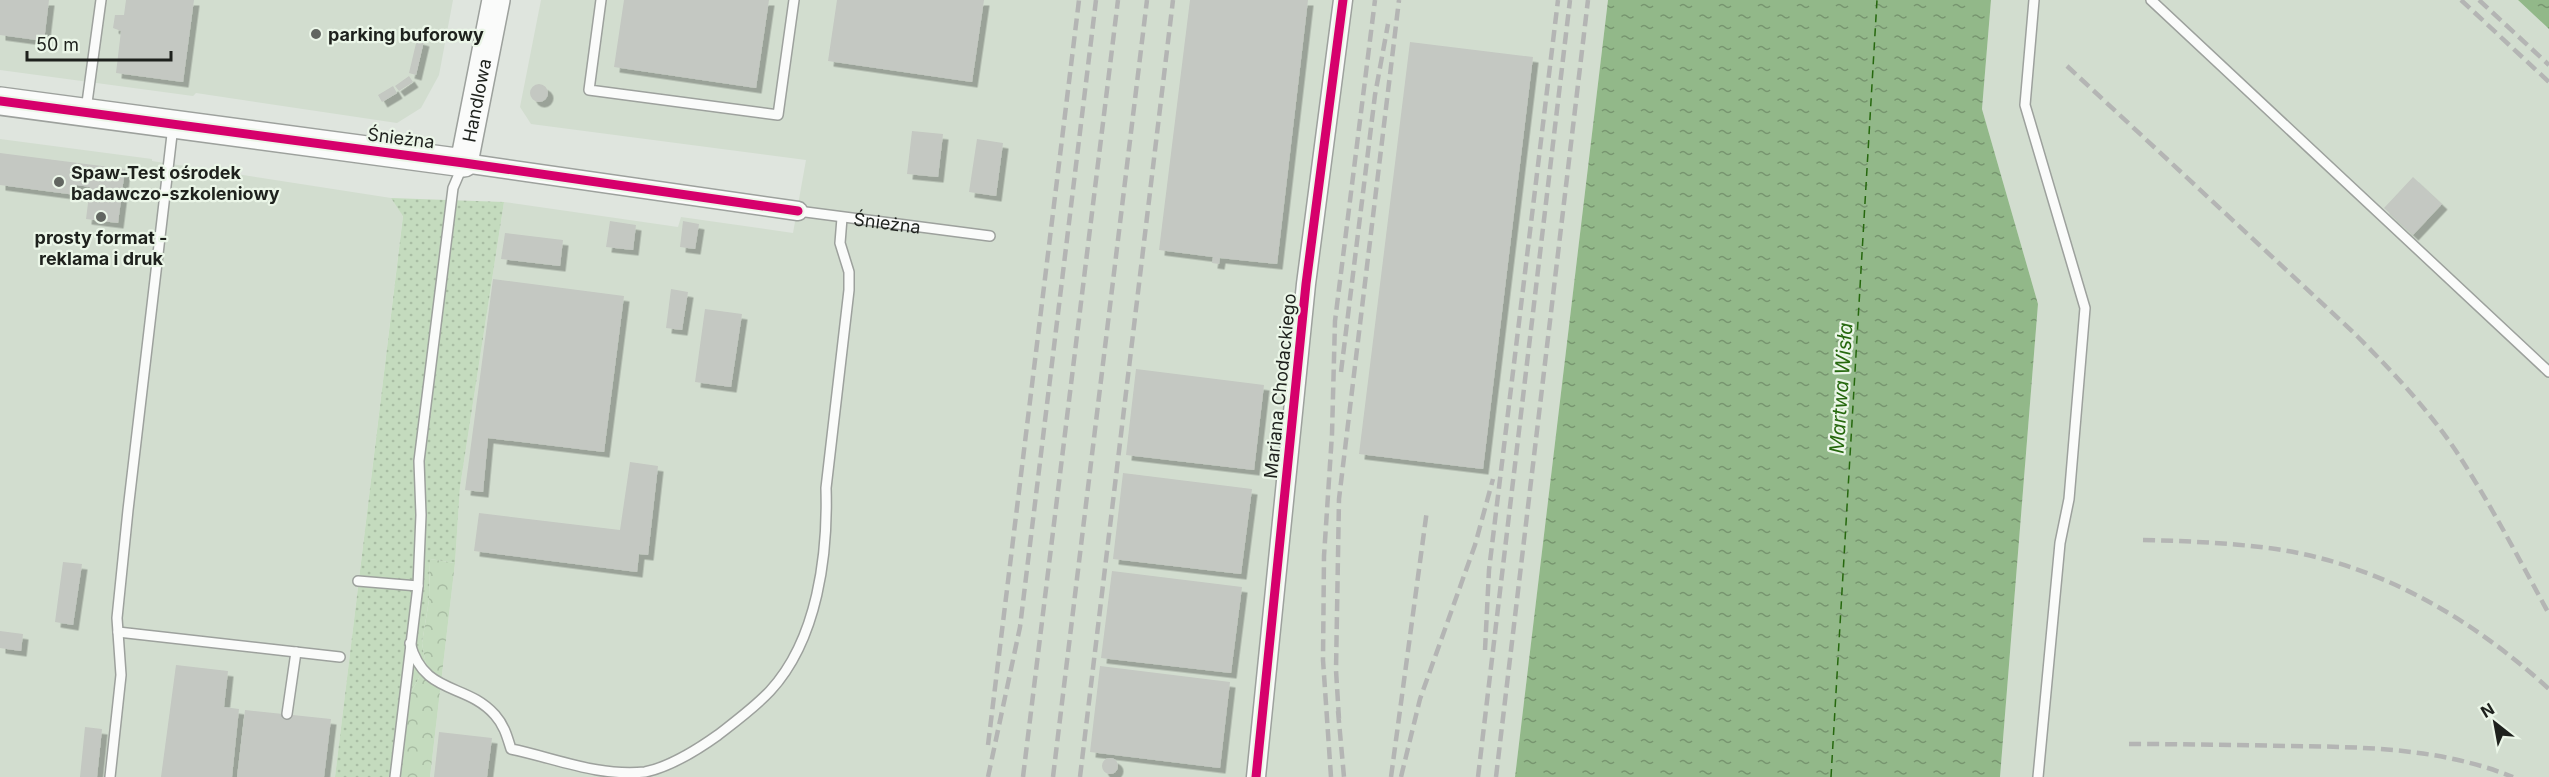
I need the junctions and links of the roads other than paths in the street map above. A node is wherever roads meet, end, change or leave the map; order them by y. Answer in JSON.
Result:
{"nodes":[{"id":1,"x":101,"y":0,"type":"edge"},
{"id":2,"x":496,"y":0,"type":"edge"},
{"id":3,"x":601,"y":0,"type":"edge"},
{"id":4,"x":794,"y":0,"type":"edge"},
{"id":5,"x":1343,"y":0,"type":"edge"},
{"id":6,"x":2034,"y":0,"type":"edge"},
{"id":7,"x":2151,"y":0,"type":"edge"},
{"id":8,"x":0,"y":101,"type":"edge"},
{"id":9,"x":86,"y":113,"type":"junction"},
{"id":10,"x":174,"y":124,"type":"junction"},
{"id":11,"x":464,"y":163,"type":"junction"},
{"id":12,"x":798,"y":211,"type":"joint"},
{"id":13,"x":842,"y":218,"type":"junction"},
{"id":14,"x":990,"y":236,"type":"dead end"},
{"id":15,"x":2549,"y":372,"type":"edge"},
{"id":16,"x":358,"y":580,"type":"dead end"},
{"id":17,"x":418,"y":586,"type":"junction"},
{"id":18,"x":118,"y":632,"type":"junction"},
{"id":19,"x":410,"y":643,"type":"junction"},
{"id":20,"x":296,"y":652,"type":"junction"},
{"id":21,"x":340,"y":657,"type":"dead end"},
{"id":22,"x":287,"y":714,"type":"dead end"},
{"id":23,"x":110,"y":777,"type":"edge"},
{"id":24,"x":395,"y":777,"type":"edge"},
{"id":25,"x":1256,"y":777,"type":"edge"},
{"id":26,"x":2038,"y":777,"type":"edge"}],
"edges":[{"from":1,"to":9,"type":"lane"},
{"from":2,"to":11,"type":"street","name":"Handlowa"},
{"from":3,"to":4,"type":"lane"},
{"from":5,"to":25,"type":"street","name":"Mariana Chodackiego"},
{"from":6,"to":26,"type":"lane"},
{"from":7,"to":15,"type":"lane"},
{"from":8,"to":9,"type":"street","name":"Śnieżna"},
{"from":9,"to":10,"type":"street","name":"Śnieżna"},
{"from":10,"to":11,"type":"street","name":"Śnieżna"},
{"from":10,"to":18,"type":"lane"},
{"from":11,"to":12,"type":"street","name":"Śnieżna"},
{"from":11,"to":17,"type":"lane"},
{"from":12,"to":13,"type":"lane","name":"Śnieżna"},
{"from":13,"to":14,"type":"lane","name":"Śnieżna"},
{"from":13,"to":19,"type":"lane"},
{"from":16,"to":17,"type":"lane"},
{"from":17,"to":19,"type":"lane"},
{"from":18,"to":20,"type":"lane"},
{"from":18,"to":23,"type":"lane"},
{"from":19,"to":24,"type":"lane"},
{"from":20,"to":21,"type":"lane"},
{"from":20,"to":22,"type":"lane"}]}
